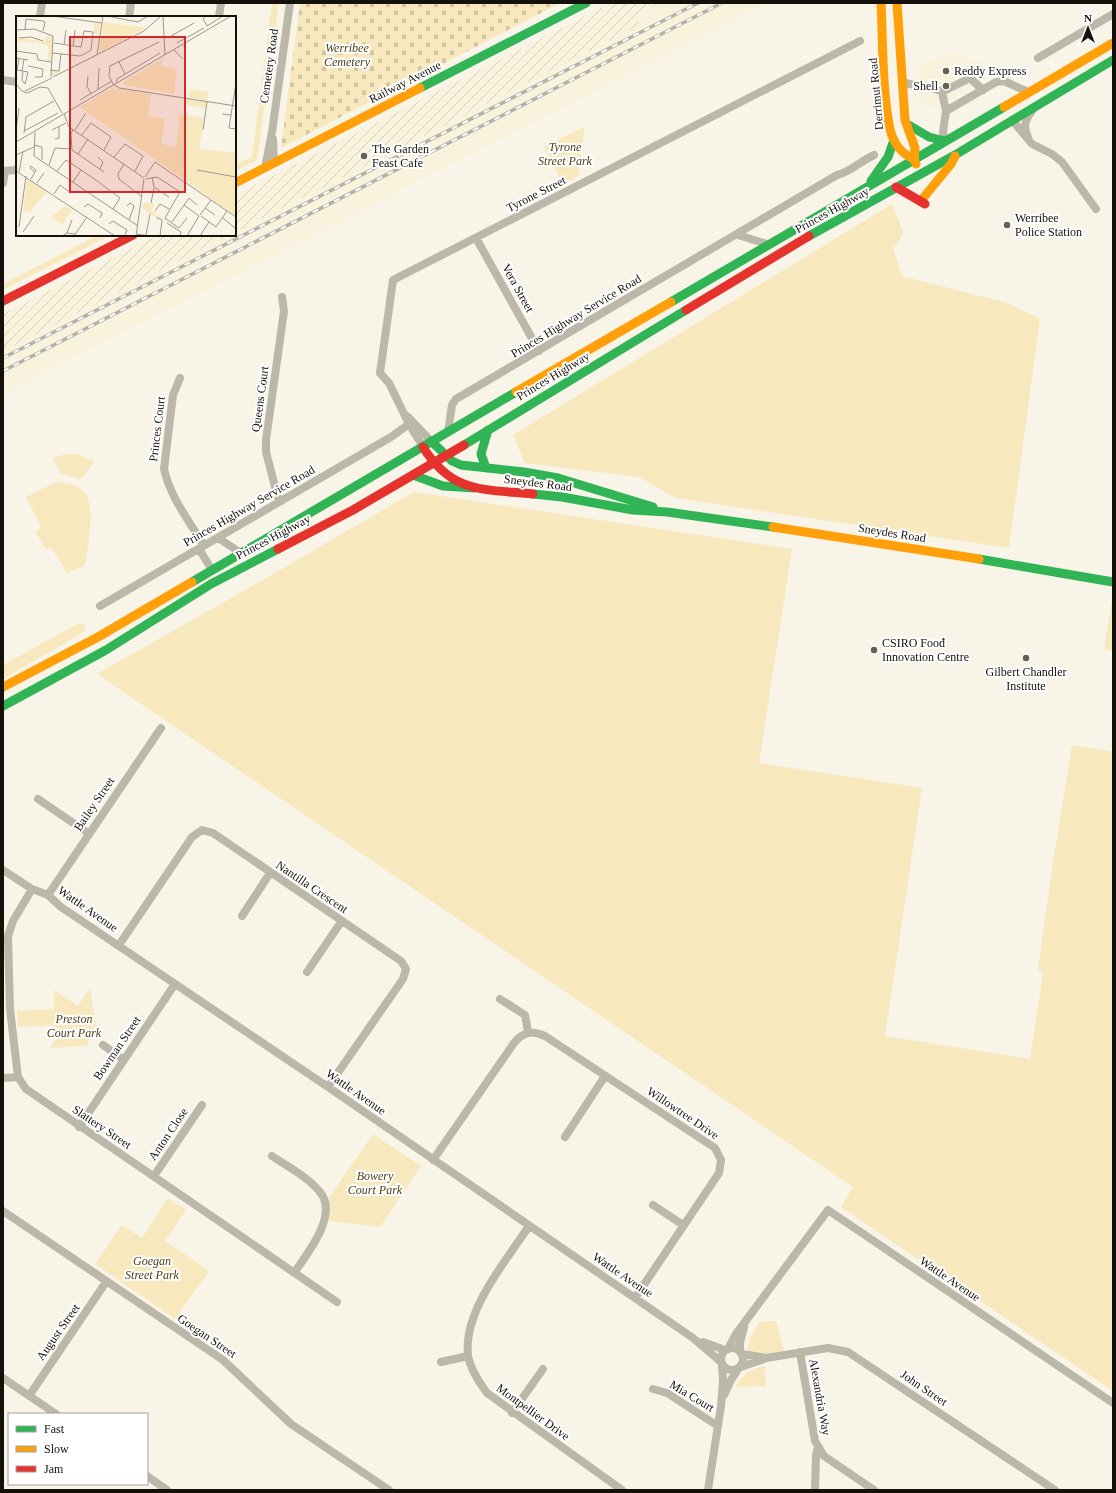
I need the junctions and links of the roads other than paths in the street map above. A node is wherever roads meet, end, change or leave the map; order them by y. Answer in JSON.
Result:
{"nodes":[{"id":1,"x":42,"y":3,"type":"edge"},
{"id":2,"x":131,"y":3,"type":"edge"},
{"id":3,"x":221,"y":3,"type":"edge"},
{"id":4,"x":290,"y":3,"type":"edge"},
{"id":5,"x":586,"y":3,"type":"edge"},
{"id":6,"x":881,"y":3,"type":"edge"},
{"id":7,"x":897,"y":3,"type":"edge"},
{"id":8,"x":1113,"y":14,"type":"edge"},
{"id":9,"x":40,"y":16,"type":"edge"},
{"id":10,"x":130,"y":16,"type":"edge"},
{"id":11,"x":219,"y":16,"type":"edge"},
{"id":12,"x":860,"y":41,"type":"dead end"},
{"id":13,"x":1113,"y":43,"type":"edge"},
{"id":14,"x":1038,"y":58,"type":"dead end"},
{"id":15,"x":1113,"y":60,"type":"edge"},
{"id":16,"x":3,"y":80,"type":"edge"},
{"id":17,"x":16,"y":82,"type":"edge"},
{"id":18,"x":903,"y":82,"type":"junction"},
{"id":19,"x":983,"y":90,"type":"junction"},
{"id":20,"x":942,"y":92,"type":"junction"},
{"id":21,"x":1028,"y":92,"type":"junction"},
{"id":22,"x":1036,"y":106,"type":"junction"},
{"id":23,"x":946,"y":111,"type":"junction"},
{"id":24,"x":1012,"y":120,"type":"junction"},
{"id":25,"x":907,"y":124,"type":"junction"},
{"id":26,"x":272,"y":132,"type":"junction"},
{"id":27,"x":894,"y":140,"type":"junction"},
{"id":28,"x":945,"y":141,"type":"junction"},
{"id":29,"x":1032,"y":144,"type":"junction"},
{"id":30,"x":874,"y":154,"type":"dead end"},
{"id":31,"x":955,"y":155,"type":"junction"},
{"id":32,"x":914,"y":159,"type":"junction"},
{"id":33,"x":274,"y":163,"type":"junction"},
{"id":34,"x":265,"y":168,"type":"junction"},
{"id":35,"x":16,"y":170,"type":"edge"},
{"id":36,"x":4,"y":171,"type":"edge"},
{"id":37,"x":920,"y":174,"type":"junction"},
{"id":38,"x":236,"y":182,"type":"edge"},
{"id":39,"x":3,"y":183,"type":"edge"},
{"id":40,"x":867,"y":186,"type":"junction"},
{"id":41,"x":896,"y":187,"type":"junction"},
{"id":42,"x":1096,"y":209,"type":"dead end"},
{"id":43,"x":738,"y":235,"type":"junction"},
{"id":44,"x":131,"y":236,"type":"edge"},
{"id":45,"x":476,"y":238,"type":"junction"},
{"id":46,"x":767,"y":244,"type":"junction"},
{"id":47,"x":282,"y":297,"type":"dead end"},
{"id":48,"x":3,"y":301,"type":"edge"},
{"id":49,"x":539,"y":350,"type":"junction"},
{"id":50,"x":180,"y":378,"type":"dead end"},
{"id":51,"x":406,"y":415,"type":"junction"},
{"id":52,"x":409,"y":424,"type":"junction"},
{"id":53,"x":488,"y":430,"type":"junction"},
{"id":54,"x":448,"y":432,"type":"junction"},
{"id":55,"x":431,"y":441,"type":"junction"},
{"id":56,"x":423,"y":447,"type":"junction"},
{"id":57,"x":447,"y":456,"type":"junction"},
{"id":58,"x":433,"y":464,"type":"junction"},
{"id":59,"x":486,"y":468,"type":"junction"},
{"id":60,"x":413,"y":476,"type":"junction"},
{"id":61,"x":474,"y":488,"type":"junction"},
{"id":62,"x":279,"y":502,"type":"junction"},
{"id":63,"x":667,"y":512,"type":"junction"},
{"id":64,"x":218,"y":538,"type":"junction"},
{"id":65,"x":202,"y":548,"type":"junction"},
{"id":66,"x":242,"y":553,"type":"junction"},
{"id":67,"x":212,"y":570,"type":"junction"},
{"id":68,"x":233,"y":572,"type":"junction"},
{"id":69,"x":1113,"y":582,"type":"edge"},
{"id":70,"x":100,"y":606,"type":"dead end"},
{"id":71,"x":98,"y":637,"type":"junction"},
{"id":72,"x":106,"y":650,"type":"junction"},
{"id":73,"x":3,"y":686,"type":"edge"},
{"id":74,"x":3,"y":706,"type":"edge"},
{"id":75,"x":161,"y":728,"type":"dead end"},
{"id":76,"x":38,"y":799,"type":"dead end"},
{"id":77,"x":88,"y":833,"type":"junction"},
{"id":78,"x":3,"y":870,"type":"edge"},
{"id":79,"x":270,"y":873,"type":"junction"},
{"id":80,"x":32,"y":889,"type":"junction"},
{"id":81,"x":48,"y":895,"type":"junction"},
{"id":82,"x":242,"y":916,"type":"dead end"},
{"id":83,"x":341,"y":922,"type":"junction"},
{"id":84,"x":119,"y":945,"type":"junction"},
{"id":85,"x":307,"y":972,"type":"dead end"},
{"id":86,"x":175,"y":984,"type":"junction"},
{"id":87,"x":500,"y":999,"type":"dead end"},
{"id":88,"x":528,"y":1032,"type":"junction"},
{"id":89,"x":103,"y":1045,"type":"dead end"},
{"id":90,"x":124,"y":1060,"type":"junction"},
{"id":91,"x":605,"y":1076,"type":"junction"},
{"id":92,"x":3,"y":1078,"type":"edge"},
{"id":93,"x":18,"y":1078,"type":"junction"},
{"id":94,"x":328,"y":1087,"type":"junction"},
{"id":95,"x":202,"y":1105,"type":"dead end"},
{"id":96,"x":79,"y":1126,"type":"junction"},
{"id":97,"x":565,"y":1137,"type":"dead end"},
{"id":98,"x":272,"y":1156,"type":"dead end"},
{"id":99,"x":433,"y":1160,"type":"junction"},
{"id":100,"x":154,"y":1176,"type":"junction"},
{"id":101,"x":653,"y":1205,"type":"dead end"},
{"id":102,"x":3,"y":1212,"type":"edge"},
{"id":103,"x":683,"y":1225,"type":"junction"},
{"id":104,"x":529,"y":1226,"type":"junction"},
{"id":105,"x":294,"y":1272,"type":"junction"},
{"id":106,"x":106,"y":1282,"type":"junction"},
{"id":107,"x":634,"y":1298,"type":"junction"},
{"id":108,"x":337,"y":1302,"type":"dead end"},
{"id":109,"x":747,"y":1320,"type":"junction"},
{"id":110,"x":693,"y":1338,"type":"junction"},
{"id":111,"x":727,"y":1349,"type":"junction"},
{"id":112,"x":800,"y":1352,"type":"junction"},
{"id":113,"x":741,"y":1353,"type":"junction"},
{"id":114,"x":468,"y":1356,"type":"junction"},
{"id":115,"x":766,"y":1358,"type":"junction"},
{"id":116,"x":441,"y":1362,"type":"dead end"},
{"id":117,"x":721,"y":1364,"type":"junction"},
{"id":118,"x":739,"y":1368,"type":"junction"},
{"id":119,"x":543,"y":1369,"type":"dead end"},
{"id":120,"x":3,"y":1378,"type":"edge"},
{"id":121,"x":653,"y":1389,"type":"dead end"},
{"id":122,"x":29,"y":1396,"type":"junction"},
{"id":123,"x":1113,"y":1403,"type":"edge"},
{"id":124,"x":721,"y":1406,"type":"junction"},
{"id":125,"x":512,"y":1412,"type":"junction"},
{"id":126,"x":54,"y":1413,"type":"edge"},
{"id":127,"x":718,"y":1426,"type":"junction"},
{"id":128,"x":818,"y":1448,"type":"junction"},
{"id":129,"x":148,"y":1477,"type":"edge"},
{"id":130,"x":167,"y":1490,"type":"edge"},
{"id":131,"x":389,"y":1490,"type":"edge"},
{"id":132,"x":622,"y":1490,"type":"edge"},
{"id":133,"x":708,"y":1490,"type":"edge"},
{"id":134,"x":815,"y":1490,"type":"edge"},
{"id":135,"x":874,"y":1490,"type":"edge"},
{"id":136,"x":1055,"y":1490,"type":"edge"}],
"edges":[{"from":1,"to":9,"type":"street"},
{"from":2,"to":10,"type":"street"},
{"from":3,"to":11,"type":"street"},
{"from":4,"to":26,"type":"street","name":"Cemetery Road"},
{"from":5,"to":33,"type":"main road","name":"Railway Avenue"},
{"from":6,"to":27,"type":"main road","name":"Derrimut Road"},
{"from":7,"to":18,"type":"main road"},
{"from":8,"to":14,"type":"street"},
{"from":12,"to":45,"type":"street","name":"Tyrone Street"},
{"from":13,"to":21,"type":"main road","name":"Princes Highway"},
{"from":15,"to":22,"type":"main road","name":"Princes Highway"},
{"from":16,"to":17,"type":"street"},
{"from":18,"to":20,"type":"street"},
{"from":18,"to":25,"type":"main road"},
{"from":19,"to":20,"type":"street"},
{"from":19,"to":21,"type":"street"},
{"from":19,"to":23,"type":"street"},
{"from":20,"to":23,"type":"street"},
{"from":21,"to":28,"type":"main road","name":"Princes Highway"},
{"from":22,"to":24,"type":"main road","name":"Princes Highway"},
{"from":22,"to":29,"type":"street"},
{"from":23,"to":28,"type":"street"},
{"from":24,"to":29,"type":"street"},
{"from":24,"to":31,"type":"main road","name":"Princes Highway"},
{"from":25,"to":28,"type":"main road"},
{"from":25,"to":32,"type":"main road"},
{"from":26,"to":33,"type":"street","name":"Cemetery Road"},
{"from":26,"to":34,"type":"street","name":"Cemetery Road"},
{"from":27,"to":32,"type":"main road","name":"Derrimut Road"},
{"from":27,"to":40,"type":"main road"},
{"from":28,"to":32,"type":"main road","name":"Princes Highway"},
{"from":29,"to":42,"type":"street"},
{"from":30,"to":43,"type":"street","name":"Princes Highway Service Road"},
{"from":31,"to":37,"type":"main road","name":"Princes Highway"},
{"from":31,"to":41,"type":"main road"},
{"from":32,"to":37,"type":"main road"},
{"from":32,"to":40,"type":"main road","name":"Princes Highway"},
{"from":33,"to":34,"type":"main road","name":"Railway Avenue"},
{"from":34,"to":38,"type":"main road","name":"Railway Avenue"},
{"from":35,"to":36,"type":"street"},
{"from":36,"to":39,"type":"street"},
{"from":37,"to":41,"type":"main road","name":"Princes Highway"},
{"from":40,"to":46,"type":"main road","name":"Princes Highway"},
{"from":41,"to":53,"type":"main road","name":"Princes Highway"},
{"from":43,"to":46,"type":"street"},
{"from":43,"to":49,"type":"street","name":"Princes Highway Service Road"},
{"from":44,"to":48,"type":"main road"},
{"from":45,"to":49,"type":"street","name":"Vera Street"},
{"from":45,"to":51,"type":"street","name":"Tyrone Street"},
{"from":46,"to":54,"type":"main road","name":"Princes Highway"},
{"from":47,"to":62,"type":"street","name":"Queens Court"},
{"from":49,"to":54,"type":"street","name":"Princes Highway Service Road"},
{"from":50,"to":65,"type":"street","name":"Princes Court"},
{"from":51,"to":52,"type":"street","name":"Tyrone Street"},
{"from":51,"to":55,"type":"street","name":"Tyrone Street"},
{"from":52,"to":56,"type":"street","name":"Tyrone Street"},
{"from":52,"to":62,"type":"street","name":"Princes Highway Service Road"},
{"from":53,"to":57,"type":"main road","name":"Princes Highway"},
{"from":53,"to":59,"type":"main road"},
{"from":54,"to":55,"type":"main road","name":"Princes Highway"},
{"from":55,"to":56,"type":"main road","name":"Princes Highway"},
{"from":55,"to":57,"type":"main road","name":"Sneydes Road"},
{"from":56,"to":58,"type":"main road","name":"Sneydes Road"},
{"from":56,"to":66,"type":"main road","name":"Princes Highway"},
{"from":57,"to":58,"type":"main road","name":"Princes Highway"},
{"from":57,"to":59,"type":"main road","name":"Sneydes Road"},
{"from":58,"to":60,"type":"main road","name":"Princes Highway"},
{"from":58,"to":61,"type":"main road","name":"Sneydes Road"},
{"from":59,"to":63,"type":"main road","name":"Sneydes Road"},
{"from":60,"to":61,"type":"main road"},
{"from":60,"to":68,"type":"main road","name":"Princes Highway"},
{"from":61,"to":63,"type":"main road","name":"Sneydes Road"},
{"from":62,"to":64,"type":"street","name":"Princes Highway Service Road"},
{"from":63,"to":69,"type":"main road","name":"Sneydes Road"},
{"from":64,"to":65,"type":"street","name":"Princes Highway Service Road"},
{"from":64,"to":66,"type":"street","name":"Princes Highway"},
{"from":65,"to":67,"type":"street"},
{"from":65,"to":70,"type":"street","name":"Princes Highway Service Road"},
{"from":66,"to":67,"type":"main road","name":"Princes Highway"},
{"from":67,"to":68,"type":"main road"},
{"from":67,"to":71,"type":"main road","name":"Princes Highway"},
{"from":68,"to":72,"type":"main road","name":"Princes Highway"},
{"from":71,"to":72,"type":"main road"},
{"from":71,"to":73,"type":"main road","name":"Princes Highway"},
{"from":72,"to":74,"type":"main road","name":"Princes Highway"},
{"from":75,"to":77,"type":"street","name":"Bailey Street"},
{"from":76,"to":77,"type":"street"},
{"from":77,"to":81,"type":"street","name":"Bailey Street"},
{"from":78,"to":80,"type":"street","name":"Wattle Avenue"},
{"from":79,"to":82,"type":"street"},
{"from":79,"to":83,"type":"street","name":"Nantilla Crescent"},
{"from":79,"to":84,"type":"street","name":"Nantilla Crescent"},
{"from":80,"to":81,"type":"street","name":"Wattle Avenue"},
{"from":80,"to":93,"type":"street"},
{"from":81,"to":84,"type":"street","name":"Wattle Avenue"},
{"from":83,"to":85,"type":"street"},
{"from":83,"to":94,"type":"street","name":"Nantilla Crescent"},
{"from":84,"to":86,"type":"street","name":"Wattle Avenue"},
{"from":86,"to":90,"type":"street","name":"Bowman Street"},
{"from":86,"to":94,"type":"street","name":"Wattle Avenue"},
{"from":87,"to":88,"type":"street"},
{"from":88,"to":91,"type":"street","name":"Willowtree Drive"},
{"from":88,"to":99,"type":"street"},
{"from":89,"to":90,"type":"street"},
{"from":90,"to":96,"type":"street","name":"Bowman Street"},
{"from":91,"to":97,"type":"street"},
{"from":91,"to":103,"type":"street","name":"Willowtree Drive"},
{"from":92,"to":93,"type":"street"},
{"from":93,"to":96,"type":"street","name":"Slattery Street"},
{"from":94,"to":99,"type":"street","name":"Wattle Avenue"},
{"from":95,"to":100,"type":"street","name":"Anton Close"},
{"from":96,"to":100,"type":"street","name":"Slattery Street"},
{"from":98,"to":105,"type":"street"},
{"from":99,"to":104,"type":"street","name":"Wattle Avenue"},
{"from":100,"to":105,"type":"street","name":"Slattery Street"},
{"from":101,"to":103,"type":"street"},
{"from":102,"to":106,"type":"street","name":"Goegan Street"},
{"from":103,"to":107,"type":"street","name":"Willowtree Drive"},
{"from":104,"to":107,"type":"street","name":"Wattle Avenue"},
{"from":104,"to":114,"type":"street","name":"Montpellier Drive"},
{"from":105,"to":108,"type":"street","name":"Slattery Street"},
{"from":106,"to":122,"type":"street","name":"August Street"},
{"from":106,"to":131,"type":"street","name":"Goegan Street"},
{"from":107,"to":110,"type":"street","name":"Wattle Avenue"},
{"from":109,"to":111,"type":"street","name":"Wattle Avenue"},
{"from":109,"to":113,"type":"street","name":"Wattle Avenue"},
{"from":109,"to":123,"type":"street","name":"Wattle Avenue"},
{"from":110,"to":111,"type":"street","name":"Wattle Avenue"},
{"from":110,"to":117,"type":"street","name":"Wattle Avenue"},
{"from":111,"to":113,"type":"street"},
{"from":111,"to":117,"type":"street"},
{"from":112,"to":115,"type":"street","name":"John Street"},
{"from":112,"to":128,"type":"street","name":"Alexandria Way"},
{"from":112,"to":136,"type":"street","name":"John Street"},
{"from":113,"to":115,"type":"street","name":"John Street"},
{"from":113,"to":118,"type":"street"},
{"from":114,"to":116,"type":"street"},
{"from":114,"to":125,"type":"street","name":"Montpellier Drive"},
{"from":115,"to":118,"type":"street","name":"John Street"},
{"from":117,"to":118,"type":"street"},
{"from":117,"to":124,"type":"street"},
{"from":118,"to":124,"type":"street"},
{"from":119,"to":125,"type":"street"},
{"from":120,"to":122,"type":"street"},
{"from":121,"to":127,"type":"street","name":"Mia Court"},
{"from":122,"to":126,"type":"street"},
{"from":124,"to":127,"type":"street"},
{"from":125,"to":132,"type":"street","name":"Montpellier Drive"},
{"from":127,"to":133,"type":"street"},
{"from":128,"to":134,"type":"street"},
{"from":128,"to":135,"type":"street","name":"Alexandria Way"},
{"from":129,"to":130,"type":"street"}]}
